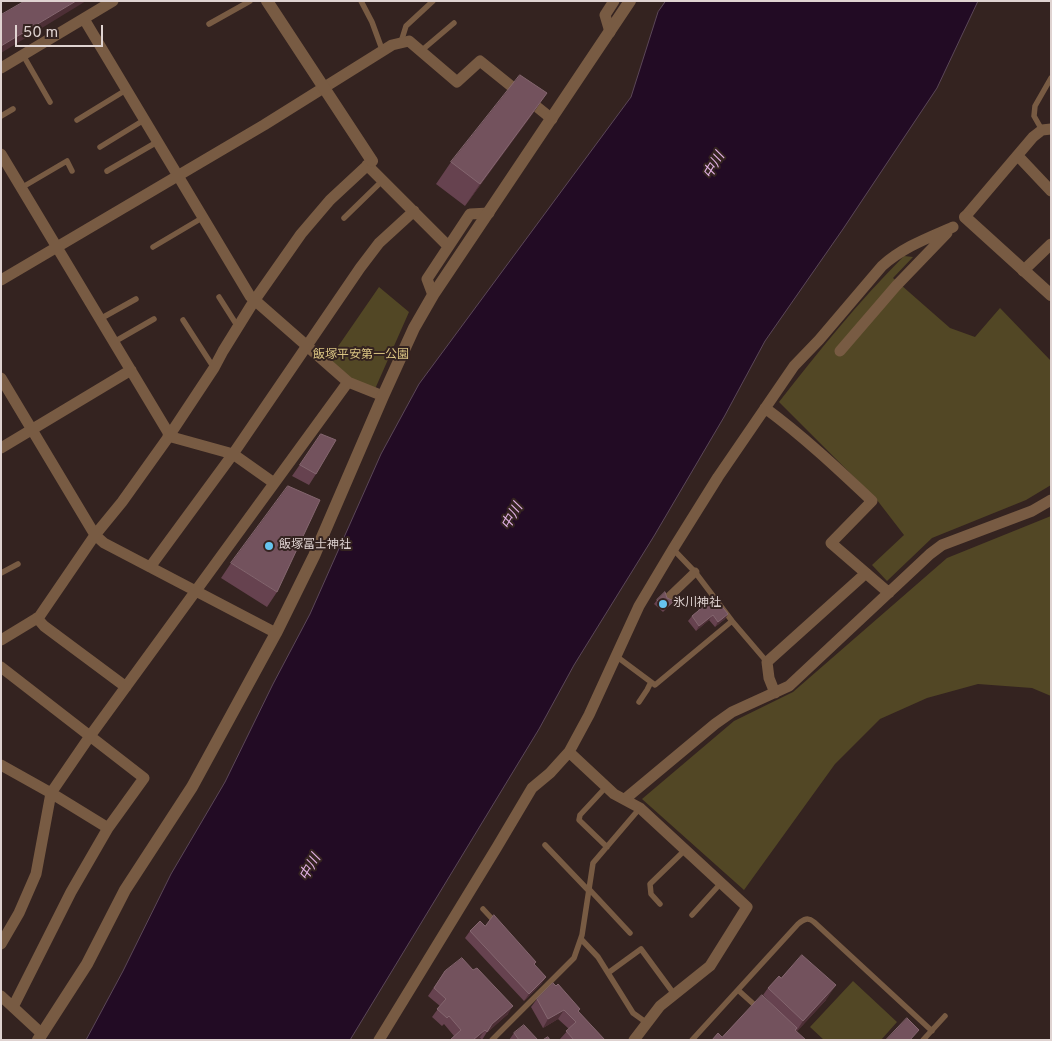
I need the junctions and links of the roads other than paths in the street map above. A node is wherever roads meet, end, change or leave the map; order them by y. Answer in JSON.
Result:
{"nodes":[{"id":1,"x":113,"y":1,"type":"edge"},
{"id":2,"x":250,"y":1,"type":"edge"},
{"id":3,"x":267,"y":1,"type":"edge"},
{"id":4,"x":361,"y":1,"type":"edge"},
{"id":5,"x":433,"y":1,"type":"edge"},
{"id":6,"x":614,"y":1,"type":"edge"},
{"id":7,"x":630,"y":1,"type":"edge"},
{"id":8,"x":84,"y":19,"type":"junction"},
{"id":9,"x":454,"y":23,"type":"dead end"},
{"id":10,"x":209,"y":24,"type":"dead end"},
{"id":11,"x":610,"y":32,"type":"junction"},
{"id":12,"x":401,"y":43,"type":"junction"},
{"id":13,"x":421,"y":51,"type":"junction"},
{"id":14,"x":382,"y":52,"type":"junction"},
{"id":15,"x":23,"y":55,"type":"junction"},
{"id":16,"x":1,"y":68,"type":"edge"},
{"id":17,"x":1051,"y":78,"type":"edge"},
{"id":18,"x":323,"y":89,"type":"junction"},
{"id":19,"x":126,"y":90,"type":"junction"},
{"id":20,"x":50,"y":102,"type":"dead end"},
{"id":21,"x":13,"y":109,"type":"dead end"},
{"id":22,"x":1,"y":116,"type":"edge"},
{"id":23,"x":552,"y":119,"type":"junction"},
{"id":24,"x":77,"y":120,"type":"dead end"},
{"id":25,"x":144,"y":120,"type":"junction"},
{"id":26,"x":1046,"y":130,"type":"edge"},
{"id":27,"x":157,"y":142,"type":"junction"},
{"id":28,"x":100,"y":147,"type":"dead end"},
{"id":29,"x":1,"y":154,"type":"edge"},
{"id":30,"x":1018,"y":156,"type":"junction"},
{"id":31,"x":370,"y":163,"type":"junction"},
{"id":32,"x":72,"y":171,"type":"dead end"},
{"id":33,"x":107,"y":171,"type":"dead end"},
{"id":34,"x":178,"y":176,"type":"junction"},
{"id":35,"x":383,"y":180,"type":"junction"},
{"id":36,"x":21,"y":188,"type":"junction"},
{"id":37,"x":1051,"y":191,"type":"edge"},
{"id":38,"x":414,"y":211,"type":"junction"},
{"id":39,"x":489,"y":213,"type":"junction"},
{"id":40,"x":965,"y":217,"type":"junction"},
{"id":41,"x":202,"y":218,"type":"junction"},
{"id":42,"x":344,"y":218,"type":"dead end"},
{"id":43,"x":953,"y":227,"type":"junction"},
{"id":44,"x":1051,"y":244,"type":"edge"},
{"id":45,"x":448,"y":246,"type":"junction"},
{"id":46,"x":58,"y":247,"type":"junction"},
{"id":47,"x":153,"y":247,"type":"dead end"},
{"id":48,"x":1023,"y":270,"type":"junction"},
{"id":49,"x":1,"y":280,"type":"edge"},
{"id":50,"x":433,"y":294,"type":"junction"},
{"id":51,"x":1051,"y":295,"type":"edge"},
{"id":52,"x":219,"y":297,"type":"dead end"},
{"id":53,"x":136,"y":299,"type":"dead end"},
{"id":54,"x":254,"y":301,"type":"junction"},
{"id":55,"x":100,"y":319,"type":"junction"},
{"id":56,"x":154,"y":319,"type":"dead end"},
{"id":57,"x":183,"y":320,"type":"dead end"},
{"id":58,"x":238,"y":327,"type":"junction"},
{"id":59,"x":114,"y":342,"type":"junction"},
{"id":60,"x":307,"y":347,"type":"junction"},
{"id":61,"x":840,"y":351,"type":"dead end"},
{"id":62,"x":214,"y":368,"type":"junction"},
{"id":63,"x":131,"y":370,"type":"junction"},
{"id":64,"x":1,"y":378,"type":"edge"},
{"id":65,"x":348,"y":382,"type":"junction"},
{"id":66,"x":382,"y":396,"type":"junction"},
{"id":67,"x":764,"y":408,"type":"junction"},
{"id":68,"x":32,"y":430,"type":"junction"},
{"id":69,"x":169,"y":435,"type":"junction"},
{"id":70,"x":1,"y":448,"type":"edge"},
{"id":71,"x":233,"y":454,"type":"junction"},
{"id":72,"x":274,"y":483,"type":"junction"},
{"id":73,"x":1051,"y":500,"type":"edge"},
{"id":74,"x":94,"y":535,"type":"junction"},
{"id":75,"x":673,"y":549,"type":"junction"},
{"id":76,"x":18,"y":564,"type":"dead end"},
{"id":77,"x":150,"y":567,"type":"junction"},
{"id":78,"x":695,"y":572,"type":"junction"},
{"id":79,"x":1,"y":573,"type":"edge"},
{"id":80,"x":866,"y":573,"type":"junction"},
{"id":81,"x":197,"y":590,"type":"junction"},
{"id":82,"x":889,"y":592,"type":"junction"},
{"id":83,"x":668,"y":597,"type":"edge"},
{"id":84,"x":37,"y":618,"type":"junction"},
{"id":85,"x":732,"y":621,"type":"junction"},
{"id":86,"x":276,"y":633,"type":"junction"},
{"id":87,"x":1,"y":640,"type":"edge"},
{"id":88,"x":616,"y":656,"type":"junction"},
{"id":89,"x":767,"y":662,"type":"junction"},
{"id":90,"x":1,"y":667,"type":"edge"},
{"id":91,"x":651,"y":682,"type":"junction"},
{"id":92,"x":126,"y":687,"type":"junction"},
{"id":93,"x":775,"y":693,"type":"junction"},
{"id":94,"x":639,"y":702,"type":"dead end"},
{"id":95,"x":90,"y":736,"type":"junction"},
{"id":96,"x":568,"y":752,"type":"junction"},
{"id":97,"x":1,"y":766,"type":"edge"},
{"id":98,"x":606,"y":787,"type":"junction"},
{"id":99,"x":51,"y":793,"type":"junction"},
{"id":100,"x":625,"y":799,"type":"junction"},
{"id":101,"x":640,"y":808,"type":"junction"},
{"id":102,"x":108,"y":828,"type":"junction"},
{"id":103,"x":545,"y":845,"type":"dead end"},
{"id":104,"x":607,"y":847,"type":"junction"},
{"id":105,"x":685,"y":850,"type":"junction"},
{"id":106,"x":721,"y":884,"type":"junction"},
{"id":107,"x":589,"y":890,"type":"junction"},
{"id":108,"x":660,"y":904,"type":"dead end"},
{"id":109,"x":483,"y":909,"type":"dead end"},
{"id":110,"x":692,"y":915,"type":"dead end"},
{"id":111,"x":503,"y":931,"type":"edge"},
{"id":112,"x":630,"y":932,"type":"dead end"},
{"id":113,"x":581,"y":939,"type":"junction"},
{"id":114,"x":1,"y":944,"type":"edge"},
{"id":115,"x":543,"y":974,"type":"edge"},
{"id":116,"x":608,"y":974,"type":"junction"},
{"id":117,"x":550,"y":982,"type":"junction"},
{"id":118,"x":556,"y":989,"type":"edge"},
{"id":119,"x":738,"y":990,"type":"junction"},
{"id":120,"x":674,"y":994,"type":"junction"},
{"id":121,"x":1,"y":996,"type":"edge"},
{"id":122,"x":13,"y":1007,"type":"junction"},
{"id":123,"x":764,"y":1015,"type":"edge"},
{"id":124,"x":946,"y":1016,"type":"dead end"},
{"id":125,"x":647,"y":1023,"type":"junction"},
{"id":126,"x":932,"y":1031,"type":"junction"},
{"id":127,"x":40,"y":1036,"type":"edge"},
{"id":128,"x":379,"y":1040,"type":"edge"},
{"id":129,"x":492,"y":1040,"type":"edge"},
{"id":130,"x":634,"y":1040,"type":"edge"},
{"id":131,"x":692,"y":1040,"type":"edge"},
{"id":132,"x":923,"y":1040,"type":"edge"}],
"edges":[{"from":1,"to":8,"type":"street"},
{"from":2,"to":10,"type":"lane"},
{"from":3,"to":18,"type":"street"},
{"from":4,"to":14,"type":"lane"},
{"from":5,"to":12,"type":"lane"},
{"from":6,"to":11,"type":"street"},
{"from":7,"to":11,"type":"street"},
{"from":8,"to":15,"type":"street"},
{"from":8,"to":19,"type":"street"},
{"from":9,"to":13,"type":"lane"},
{"from":11,"to":23,"type":"street"},
{"from":12,"to":13,"type":"street"},
{"from":12,"to":14,"type":"street"},
{"from":13,"to":23,"type":"street"},
{"from":14,"to":18,"type":"street"},
{"from":15,"to":16,"type":"street"},
{"from":15,"to":20,"type":"lane"},
{"from":17,"to":26,"type":"lane"},
{"from":18,"to":31,"type":"street"},
{"from":18,"to":34,"type":"street"},
{"from":19,"to":24,"type":"lane"},
{"from":19,"to":25,"type":"street"},
{"from":21,"to":22,"type":"lane"},
{"from":23,"to":39,"type":"street"},
{"from":25,"to":27,"type":"street"},
{"from":25,"to":28,"type":"lane"},
{"from":26,"to":30,"type":"street"},
{"from":27,"to":33,"type":"lane"},
{"from":27,"to":34,"type":"street"},
{"from":29,"to":36,"type":"street"},
{"from":30,"to":37,"type":"street"},
{"from":30,"to":40,"type":"street"},
{"from":31,"to":35,"type":"street"},
{"from":31,"to":54,"type":"street"},
{"from":32,"to":36,"type":"lane"},
{"from":34,"to":41,"type":"street"},
{"from":34,"to":46,"type":"street"},
{"from":35,"to":38,"type":"street"},
{"from":35,"to":42,"type":"lane"},
{"from":36,"to":46,"type":"street"},
{"from":38,"to":45,"type":"street"},
{"from":38,"to":60,"type":"street"},
{"from":39,"to":45,"type":"street"},
{"from":39,"to":50,"type":"street"},
{"from":40,"to":43,"type":"lane"},
{"from":40,"to":48,"type":"street"},
{"from":41,"to":47,"type":"lane"},
{"from":41,"to":54,"type":"street"},
{"from":43,"to":61,"type":"street"},
{"from":43,"to":67,"type":"street"},
{"from":44,"to":48,"type":"street"},
{"from":45,"to":50,"type":"street"},
{"from":46,"to":49,"type":"street"},
{"from":46,"to":55,"type":"street"},
{"from":48,"to":51,"type":"street"},
{"from":50,"to":66,"type":"street"},
{"from":52,"to":58,"type":"lane"},
{"from":53,"to":55,"type":"lane"},
{"from":54,"to":58,"type":"street"},
{"from":54,"to":60,"type":"street"},
{"from":55,"to":59,"type":"street"},
{"from":56,"to":59,"type":"lane"},
{"from":57,"to":62,"type":"lane"},
{"from":58,"to":62,"type":"street"},
{"from":59,"to":63,"type":"street"},
{"from":60,"to":65,"type":"street"},
{"from":60,"to":71,"type":"street"},
{"from":62,"to":69,"type":"street"},
{"from":63,"to":68,"type":"street"},
{"from":63,"to":69,"type":"street"},
{"from":64,"to":68,"type":"street"},
{"from":65,"to":66,"type":"street"},
{"from":65,"to":72,"type":"street"},
{"from":66,"to":86,"type":"street"},
{"from":67,"to":75,"type":"street"},
{"from":67,"to":80,"type":"street"},
{"from":68,"to":70,"type":"street"},
{"from":68,"to":74,"type":"street"},
{"from":69,"to":71,"type":"street"},
{"from":69,"to":74,"type":"street"},
{"from":71,"to":72,"type":"street"},
{"from":71,"to":77,"type":"street"},
{"from":72,"to":81,"type":"street"},
{"from":73,"to":82,"type":"street"},
{"from":74,"to":77,"type":"street"},
{"from":74,"to":84,"type":"street"},
{"from":75,"to":78,"type":"lane"},
{"from":75,"to":88,"type":"street"},
{"from":76,"to":79,"type":"lane"},
{"from":77,"to":81,"type":"street"},
{"from":78,"to":83,"type":"street"},
{"from":78,"to":85,"type":"lane"},
{"from":80,"to":82,"type":"street"},
{"from":80,"to":89,"type":"street"},
{"from":81,"to":86,"type":"street"},
{"from":81,"to":92,"type":"street"},
{"from":82,"to":93,"type":"street"},
{"from":84,"to":87,"type":"street"},
{"from":84,"to":92,"type":"street"},
{"from":85,"to":89,"type":"lane"},
{"from":85,"to":91,"type":"lane"},
{"from":86,"to":127,"type":"street"},
{"from":88,"to":91,"type":"lane"},
{"from":88,"to":96,"type":"street"},
{"from":89,"to":93,"type":"street"},
{"from":90,"to":95,"type":"street"},
{"from":91,"to":94,"type":"lane"},
{"from":92,"to":95,"type":"street"},
{"from":93,"to":100,"type":"street"},
{"from":95,"to":99,"type":"street"},
{"from":95,"to":102,"type":"street"},
{"from":96,"to":98,"type":"street"},
{"from":96,"to":128,"type":"street"},
{"from":97,"to":99,"type":"street"},
{"from":98,"to":100,"type":"street"},
{"from":98,"to":104,"type":"lane"},
{"from":99,"to":102,"type":"street"},
{"from":99,"to":114,"type":"street"},
{"from":100,"to":101,"type":"street"},
{"from":101,"to":104,"type":"lane"},
{"from":101,"to":105,"type":"street"},
{"from":102,"to":122,"type":"street"},
{"from":103,"to":107,"type":"lane"},
{"from":104,"to":107,"type":"lane"},
{"from":105,"to":106,"type":"street"},
{"from":105,"to":108,"type":"lane"},
{"from":106,"to":110,"type":"lane"},
{"from":106,"to":120,"type":"street"},
{"from":107,"to":112,"type":"lane"},
{"from":107,"to":113,"type":"lane"},
{"from":109,"to":111,"type":"lane"},
{"from":113,"to":116,"type":"lane"},
{"from":113,"to":117,"type":"lane"},
{"from":115,"to":117,"type":"lane"},
{"from":116,"to":120,"type":"lane"},
{"from":116,"to":125,"type":"lane"},
{"from":117,"to":118,"type":"lane"},
{"from":117,"to":129,"type":"lane"},
{"from":119,"to":123,"type":"lane"},
{"from":119,"to":126,"type":"lane"},
{"from":119,"to":131,"type":"lane"},
{"from":120,"to":125,"type":"street"},
{"from":121,"to":122,"type":"street"},
{"from":122,"to":127,"type":"street"},
{"from":124,"to":126,"type":"lane"},
{"from":125,"to":130,"type":"street"},
{"from":126,"to":132,"type":"lane"}]}
